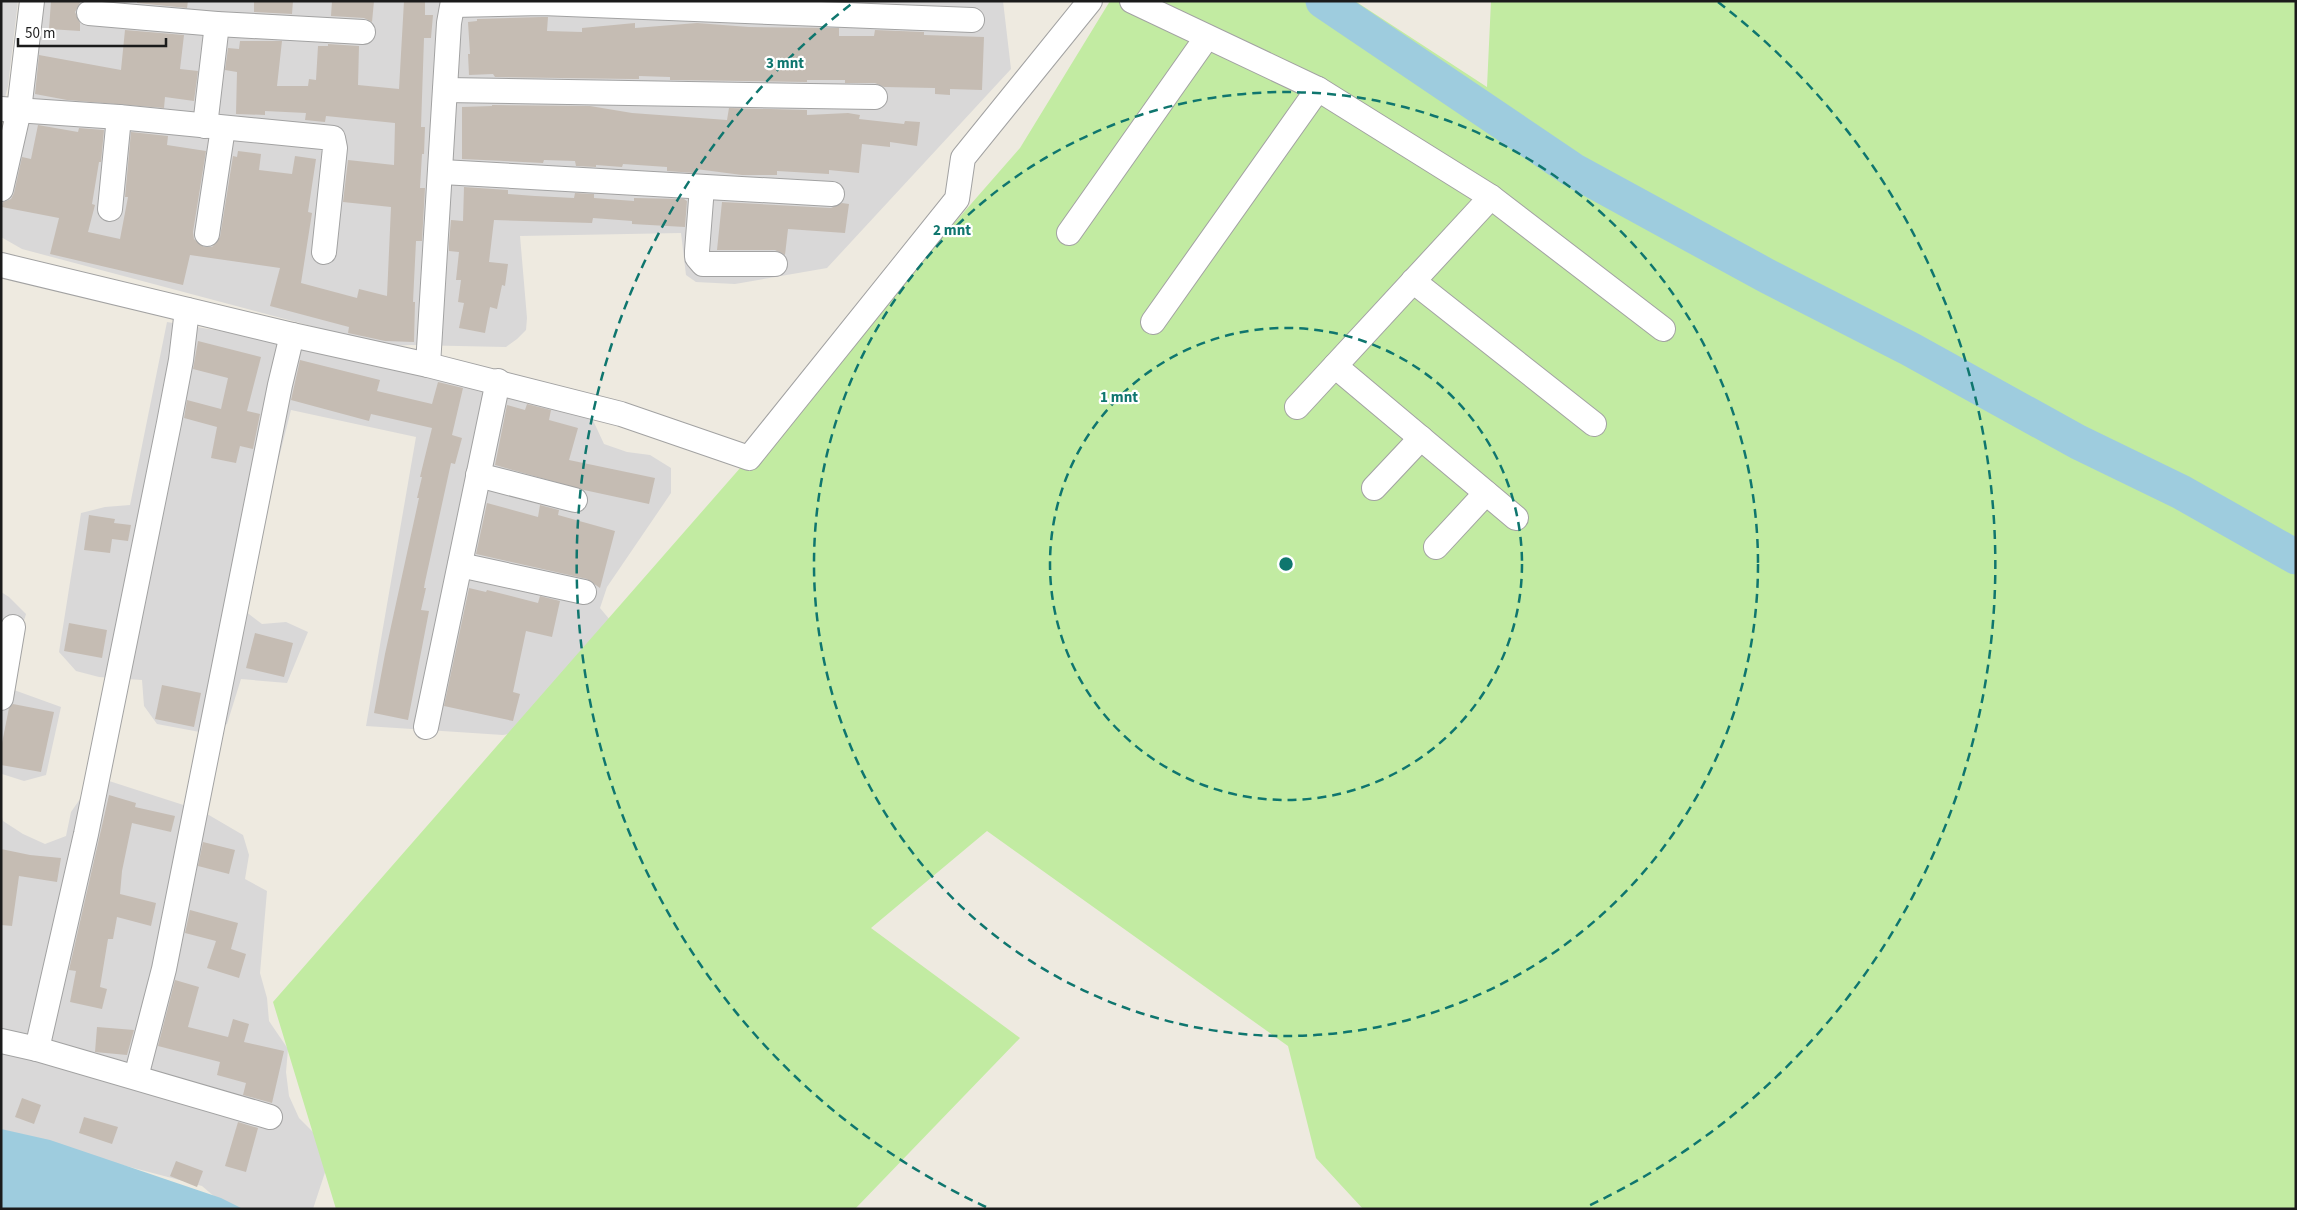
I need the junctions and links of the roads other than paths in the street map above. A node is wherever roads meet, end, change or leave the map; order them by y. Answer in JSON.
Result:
{"nodes":[{"id":1,"x":32,"y":1,"type":"edge"},
{"id":2,"x":1090,"y":1,"type":"edge"},
{"id":3,"x":1132,"y":1,"type":"edge"},
{"id":4,"x":542,"y":2,"type":"edge"},
{"id":5,"x":453,"y":3,"type":"edge"},
{"id":6,"x":89,"y":13,"type":"dead end"},
{"id":7,"x":972,"y":20,"type":"dead end"},
{"id":8,"x":217,"y":24,"type":"junction"},
{"id":9,"x":363,"y":32,"type":"dead end"},
{"id":10,"x":1207,"y":37,"type":"junction"},
{"id":11,"x":1318,"y":89,"type":"junction"},
{"id":12,"x":445,"y":90,"type":"junction"},
{"id":13,"x":875,"y":97,"type":"dead end"},
{"id":14,"x":10,"y":109,"type":"edge"},
{"id":15,"x":119,"y":117,"type":"junction"},
{"id":16,"x":214,"y":127,"type":"junction"},
{"id":17,"x":442,"y":172,"type":"junction"},
{"id":18,"x":702,"y":187,"type":"junction"},
{"id":19,"x":1,"y":189,"type":"edge"},
{"id":20,"x":832,"y":194,"type":"dead end"},
{"id":21,"x":1491,"y":197,"type":"junction"},
{"id":22,"x":110,"y":210,"type":"dead end"},
{"id":23,"x":1069,"y":233,"type":"dead end"},
{"id":24,"x":207,"y":234,"type":"dead end"},
{"id":25,"x":324,"y":252,"type":"dead end"},
{"id":26,"x":775,"y":264,"type":"dead end"},
{"id":27,"x":1,"y":265,"type":"edge"},
{"id":28,"x":1413,"y":281,"type":"junction"},
{"id":29,"x":187,"y":310,"type":"junction"},
{"id":30,"x":1153,"y":322,"type":"dead end"},
{"id":31,"x":1663,"y":328,"type":"dead end"},
{"id":32,"x":292,"y":335,"type":"junction"},
{"id":33,"x":428,"y":365,"type":"junction"},
{"id":34,"x":1335,"y":366,"type":"junction"},
{"id":35,"x":498,"y":381,"type":"junction"},
{"id":36,"x":1297,"y":407,"type":"dead end"},
{"id":37,"x":1594,"y":424,"type":"dead end"},
{"id":38,"x":1421,"y":438,"type":"junction"},
{"id":39,"x":478,"y":475,"type":"junction"},
{"id":40,"x":1374,"y":488,"type":"dead end"},
{"id":41,"x":1486,"y":493,"type":"junction"},
{"id":42,"x":575,"y":500,"type":"dead end"},
{"id":43,"x":1516,"y":518,"type":"dead end"},
{"id":44,"x":1436,"y":547,"type":"dead end"},
{"id":45,"x":460,"y":565,"type":"junction"},
{"id":46,"x":584,"y":592,"type":"dead end"},
{"id":47,"x":13,"y":627,"type":"dead end"},
{"id":48,"x":1,"y":698,"type":"edge"},
{"id":49,"x":426,"y":727,"type":"dead end"},
{"id":50,"x":1,"y":1042,"type":"edge"},
{"id":51,"x":37,"y":1049,"type":"junction"},
{"id":52,"x":136,"y":1077,"type":"junction"},
{"id":53,"x":270,"y":1117,"type":"dead end"}],
"edges":[{"from":1,"to":14,"type":"street"},
{"from":2,"to":35,"type":"street"},
{"from":3,"to":10,"type":"street"},
{"from":4,"to":5,"type":"street"},
{"from":4,"to":7,"type":"street"},
{"from":5,"to":12,"type":"street"},
{"from":6,"to":8,"type":"street"},
{"from":8,"to":9,"type":"street"},
{"from":8,"to":16,"type":"street"},
{"from":10,"to":11,"type":"street"},
{"from":10,"to":23,"type":"street"},
{"from":11,"to":21,"type":"street"},
{"from":11,"to":30,"type":"street"},
{"from":12,"to":13,"type":"street"},
{"from":12,"to":17,"type":"street"},
{"from":14,"to":15,"type":"street"},
{"from":14,"to":19,"type":"street"},
{"from":15,"to":16,"type":"street"},
{"from":15,"to":22,"type":"street"},
{"from":16,"to":24,"type":"street"},
{"from":16,"to":25,"type":"street"},
{"from":17,"to":18,"type":"street"},
{"from":17,"to":33,"type":"street"},
{"from":18,"to":20,"type":"street"},
{"from":18,"to":26,"type":"street"},
{"from":21,"to":28,"type":"street"},
{"from":21,"to":31,"type":"street"},
{"from":27,"to":29,"type":"street"},
{"from":28,"to":34,"type":"street"},
{"from":28,"to":37,"type":"street"},
{"from":29,"to":32,"type":"street"},
{"from":29,"to":51,"type":"street"},
{"from":32,"to":33,"type":"street"},
{"from":32,"to":52,"type":"street"},
{"from":33,"to":35,"type":"street"},
{"from":34,"to":36,"type":"street"},
{"from":34,"to":38,"type":"street"},
{"from":35,"to":39,"type":"street"},
{"from":38,"to":40,"type":"street"},
{"from":38,"to":41,"type":"street"},
{"from":39,"to":42,"type":"street"},
{"from":39,"to":45,"type":"street"},
{"from":41,"to":43,"type":"street"},
{"from":41,"to":44,"type":"street"},
{"from":45,"to":46,"type":"street"},
{"from":45,"to":49,"type":"street"},
{"from":47,"to":48,"type":"street"},
{"from":50,"to":51,"type":"street"},
{"from":51,"to":52,"type":"street"},
{"from":52,"to":53,"type":"street"}]}
